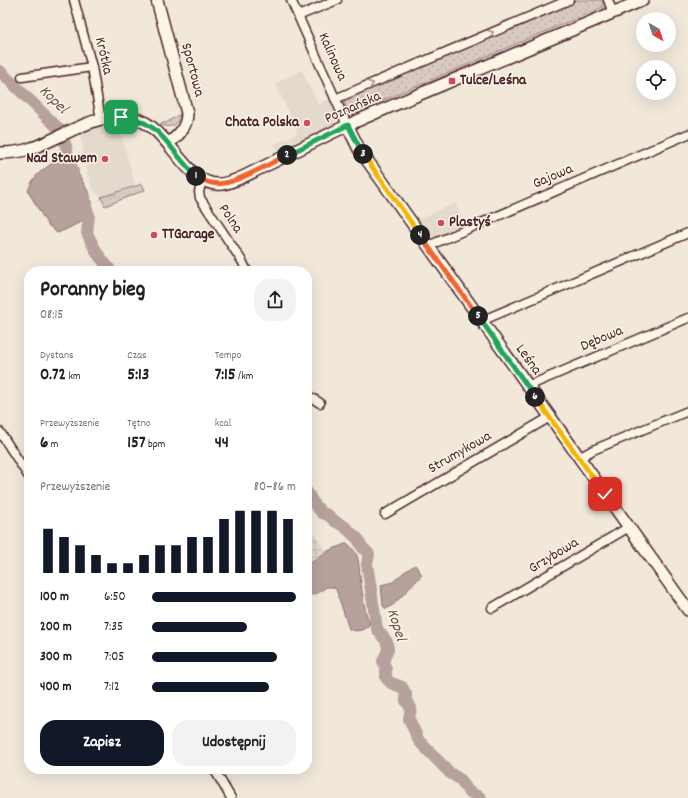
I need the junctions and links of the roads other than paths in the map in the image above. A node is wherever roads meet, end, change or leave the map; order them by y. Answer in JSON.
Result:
{"nodes":[{"id":1,"x":74,"y":0,"type":"edge"},
{"id":2,"x":157,"y":0,"type":"edge"},
{"id":3,"x":291,"y":0,"type":"edge"},
{"id":4,"x":337,"y":0,"type":"edge"},
{"id":5,"x":569,"y":0,"type":"edge"},
{"id":6,"x":608,"y":0,"type":"edge"},
{"id":7,"x":643,"y":0,"type":"edge"},
{"id":8,"x":613,"y":13,"type":"junction"},
{"id":9,"x":298,"y":16,"type":"junction"},
{"id":10,"x":92,"y":67,"type":"junction"},
{"id":11,"x":22,"y":77,"type":"dead end"},
{"id":12,"x":336,"y":99,"type":"junction"},
{"id":13,"x":101,"y":120,"type":"junction"},
{"id":14,"x":348,"y":125,"type":"junction"},
{"id":15,"x":688,"y":134,"type":"edge"},
{"id":16,"x":169,"y":144,"type":"junction"},
{"id":17,"x":0,"y":153,"type":"edge"},
{"id":18,"x":202,"y":180,"type":"junction"},
{"id":19,"x":688,"y":233,"type":"edge"},
{"id":20,"x":428,"y":246,"type":"junction"},
{"id":21,"x":244,"y":266,"type":"edge"},
{"id":22,"x":688,"y":318,"type":"edge"},
{"id":23,"x":481,"y":321,"type":"junction"},
{"id":24,"x":528,"y":386,"type":"junction"},
{"id":25,"x":312,"y":398,"type":"edge"},
{"id":26,"x":320,"y":403,"type":"dead end"},
{"id":27,"x":688,"y":411,"type":"edge"},
{"id":28,"x":550,"y":417,"type":"junction"},
{"id":29,"x":0,"y":432,"type":"edge"},
{"id":30,"x":580,"y":458,"type":"junction"},
{"id":31,"x":24,"y":469,"type":"edge"},
{"id":32,"x":384,"y":514,"type":"dead end"},
{"id":33,"x":629,"y":527,"type":"junction"},
{"id":34,"x":492,"y":608,"type":"dead end"},
{"id":35,"x":688,"y":610,"type":"edge"},
{"id":36,"x":217,"y":774,"type":"edge"},
{"id":37,"x":231,"y":798,"type":"edge"}],
"edges":[{"from":1,"to":10,"type":"street","name":"Krótka"},
{"from":2,"to":16,"type":"street","name":"Sportowa"},
{"from":3,"to":9,"type":"street","name":"Kalinowa"},
{"from":4,"to":9,"type":"street"},
{"from":12,"to":5,"type":"street","name":"Poznańska","one_way":true},
{"from":6,"to":8,"type":"street"},
{"from":7,"to":8,"type":"street","name":"Poznańska"},
{"from":8,"to":14,"type":"street","name":"Poznańska"},
{"from":9,"to":12,"type":"street","name":"Kalinowa"},
{"from":10,"to":11,"type":"street"},
{"from":10,"to":13,"type":"street","name":"Krótka"},
{"from":12,"to":14,"type":"street","name":"Kalinowa"},
{"from":13,"to":16,"type":"street"},
{"from":13,"to":17,"type":"street"},
{"from":14,"to":18,"type":"street","name":"Poznańska"},
{"from":14,"to":20,"type":"street","name":"Leśna"},
{"from":15,"to":20,"type":"street","name":"Gajowa"},
{"from":16,"to":18,"type":"street"},
{"from":18,"to":21,"type":"street","name":"Polna"},
{"from":19,"to":23,"type":"street"},
{"from":20,"to":23,"type":"street","name":"Leśna"},
{"from":22,"to":24,"type":"street","name":"Dębowa"},
{"from":23,"to":24,"type":"street","name":"Leśna"},
{"from":24,"to":28,"type":"street","name":"Leśna"},
{"from":25,"to":26,"type":"street"},
{"from":27,"to":30,"type":"street"},
{"from":28,"to":30,"type":"street","name":"Leśna"},
{"from":28,"to":32,"type":"street","name":"Strumykowa"},
{"from":29,"to":31,"type":"street"},
{"from":30,"to":33,"type":"street","name":"Leśna"},
{"from":33,"to":34,"type":"street","name":"Grzybowa"},
{"from":33,"to":35,"type":"street","name":"Leśna"},
{"from":36,"to":37,"type":"street"}]}
